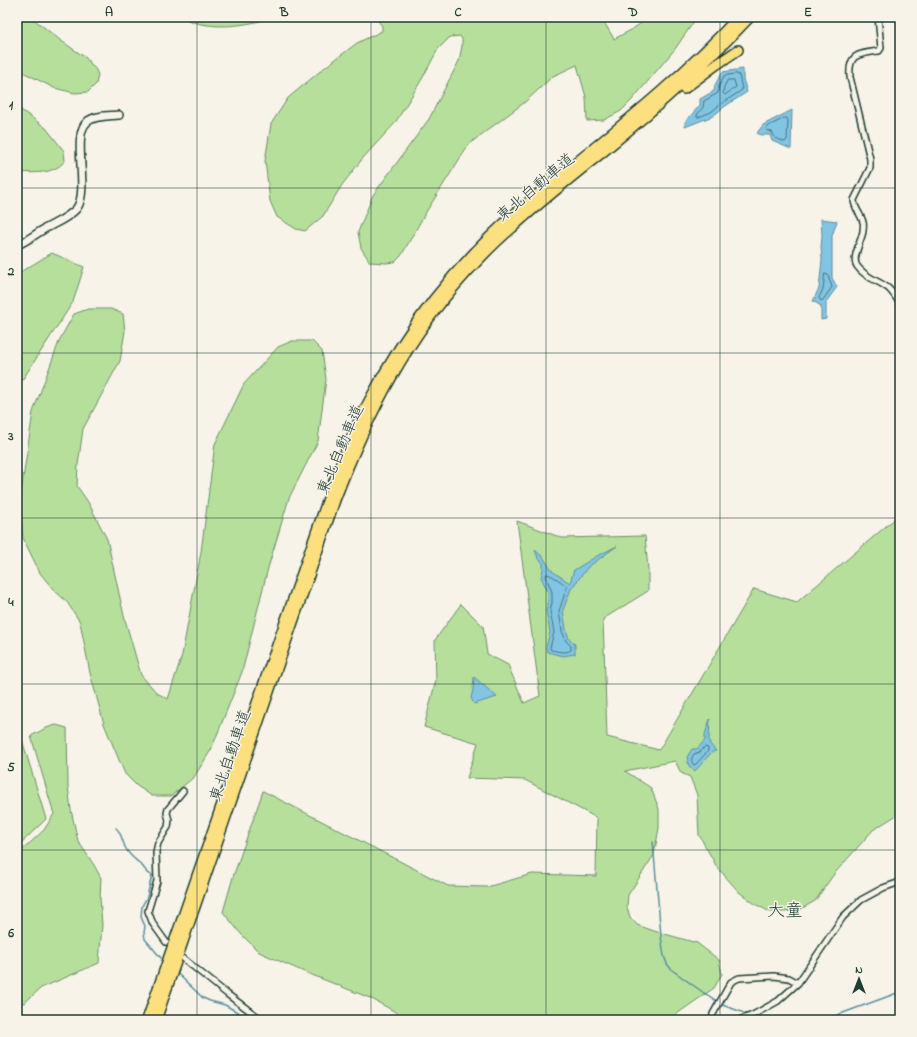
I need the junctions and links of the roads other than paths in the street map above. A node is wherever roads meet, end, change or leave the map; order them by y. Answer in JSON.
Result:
{"nodes":[{"id":1,"x":738,"y":17,"type":"edge"},
{"id":2,"x":750,"y":17,"type":"edge"},
{"id":3,"x":878,"y":17,"type":"edge"},
{"id":4,"x":738,"y":50,"type":"dead end"},
{"id":5,"x":119,"y":115,"type":"dead end"},
{"id":6,"x":604,"y":151,"type":"junction"},
{"id":7,"x":17,"y":245,"type":"edge"},
{"id":8,"x":900,"y":304,"type":"edge"},
{"id":9,"x":183,"y":791,"type":"dead end"},
{"id":10,"x":900,"y":882,"type":"edge"},
{"id":11,"x":166,"y":942,"type":"dead end"},
{"id":12,"x":184,"y":959,"type":"dead end"},
{"id":13,"x":798,"y":983,"type":"junction"},
{"id":14,"x":147,"y":1020,"type":"edge"},
{"id":15,"x":156,"y":1020,"type":"edge"},
{"id":16,"x":262,"y":1020,"type":"edge"},
{"id":17,"x":712,"y":1020,"type":"edge"},
{"id":18,"x":739,"y":1020,"type":"edge"}],
"edges":[{"from":1,"to":14,"type":"highway","name":"東北自動車道"},
{"from":2,"to":6,"type":"highway","name":"東北自動車道"},
{"from":3,"to":8,"type":"street"},
{"from":4,"to":6,"type":"highway"},
{"from":5,"to":7,"type":"street"},
{"from":6,"to":15,"type":"highway","name":"東北自動車道"},
{"from":9,"to":11,"type":"street"},
{"from":10,"to":13,"type":"street"},
{"from":12,"to":16,"type":"street"},
{"from":13,"to":17,"type":"street"},
{"from":13,"to":18,"type":"street"}]}
